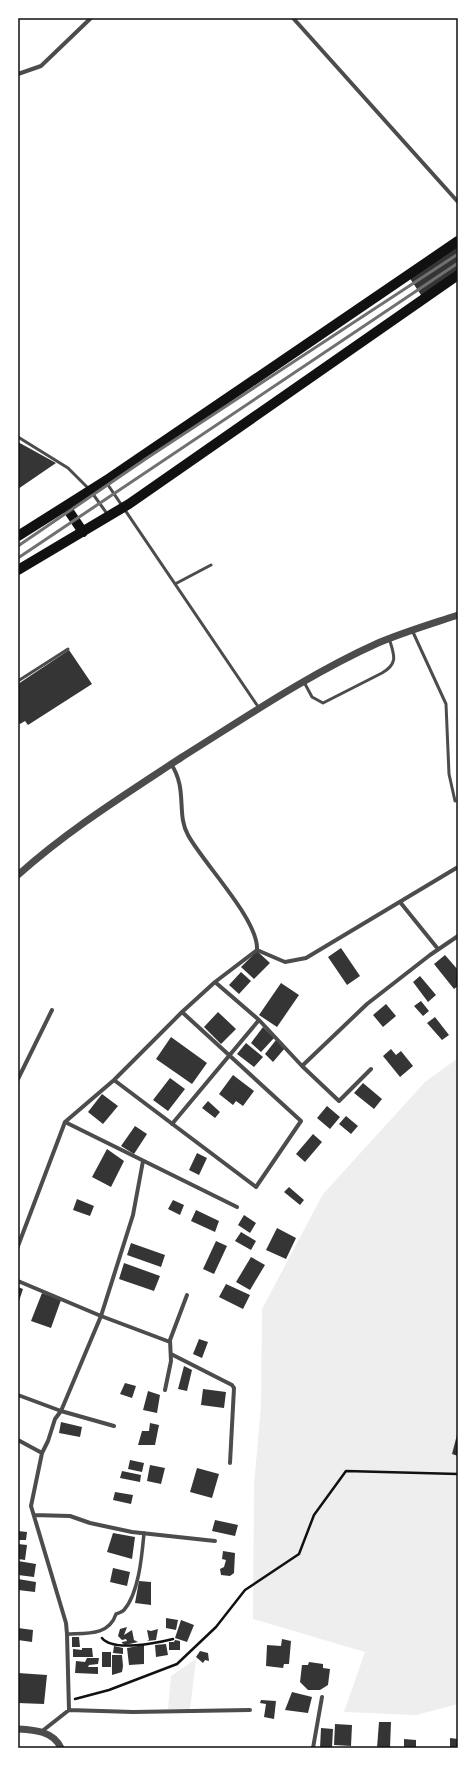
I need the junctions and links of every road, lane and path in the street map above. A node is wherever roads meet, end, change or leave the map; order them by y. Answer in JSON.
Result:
{"nodes":[{"id":1,"x":91,"y":18,"type":"edge"},
{"id":2,"x":293,"y":18,"type":"edge"},
{"id":3,"x":18,"y":74,"type":"edge"},
{"id":4,"x":458,"y":202,"type":"edge"},
{"id":5,"x":458,"y":241,"type":"edge"},
{"id":6,"x":458,"y":275,"type":"edge"},
{"id":7,"x":18,"y":437,"type":"edge"},
{"id":8,"x":105,"y":481,"type":"junction"},
{"id":9,"x":90,"y":490,"type":"junction"},
{"id":10,"x":66,"y":507,"type":"junction"},
{"id":11,"x":123,"y":507,"type":"junction"},
{"id":12,"x":109,"y":516,"type":"junction"},
{"id":13,"x":83,"y":532,"type":"junction"},
{"id":14,"x":18,"y":536,"type":"edge"},
{"id":15,"x":211,"y":565,"type":"dead end"},
{"id":16,"x":18,"y":570,"type":"edge"},
{"id":17,"x":175,"y":584,"type":"junction"},
{"id":18,"x":458,"y":615,"type":"edge"},
{"id":19,"x":412,"y":630,"type":"junction"},
{"id":20,"x":389,"y":638,"type":"junction"},
{"id":21,"x":68,"y":649,"type":"dead end"},
{"id":22,"x":18,"y":681,"type":"edge"},
{"id":23,"x":304,"y":682,"type":"junction"},
{"id":24,"x":260,"y":709,"type":"junction"},
{"id":25,"x":172,"y":764,"type":"junction"},
{"id":26,"x":455,"y":801,"type":"dead end"},
{"id":27,"x":458,"y":867,"type":"edge"},
{"id":28,"x":18,"y":875,"type":"edge"},
{"id":29,"x":400,"y":902,"type":"junction"},
{"id":30,"x":458,"y":936,"type":"edge"},
{"id":31,"x":438,"y":949,"type":"junction"},
{"id":32,"x":257,"y":950,"type":"junction"},
{"id":33,"x":215,"y":982,"type":"junction"},
{"id":34,"x":52,"y":1010,"type":"dead end"},
{"id":35,"x":182,"y":1012,"type":"junction"},
{"id":36,"x":259,"y":1020,"type":"junction"},
{"id":37,"x":230,"y":1054,"type":"junction"},
{"id":38,"x":302,"y":1066,"type":"junction"},
{"id":39,"x":371,"y":1069,"type":"dead end"},
{"id":40,"x":18,"y":1079,"type":"edge"},
{"id":41,"x":114,"y":1080,"type":"junction"},
{"id":42,"x":64,"y":1122,"type":"junction"},
{"id":43,"x":172,"y":1124,"type":"junction"},
{"id":44,"x":143,"y":1161,"type":"junction"},
{"id":45,"x":237,"y":1208,"type":"dead end"},
{"id":46,"x":18,"y":1246,"type":"edge"},
{"id":47,"x":18,"y":1281,"type":"edge"},
{"id":48,"x":187,"y":1295,"type":"dead end"},
{"id":49,"x":102,"y":1316,"type":"junction"},
{"id":50,"x":170,"y":1342,"type":"junction"},
{"id":51,"x":171,"y":1354,"type":"junction"},
{"id":52,"x":165,"y":1390,"type":"dead end"},
{"id":53,"x":18,"y":1395,"type":"edge"},
{"id":54,"x":61,"y":1411,"type":"junction"},
{"id":55,"x":114,"y":1426,"type":"dead end"},
{"id":56,"x":18,"y":1440,"type":"edge"},
{"id":57,"x":42,"y":1454,"type":"junction"},
{"id":58,"x":230,"y":1463,"type":"dead end"},
{"id":59,"x":458,"y":1474,"type":"edge"},
{"id":60,"x":34,"y":1515,"type":"junction"},
{"id":61,"x":144,"y":1533,"type":"junction"},
{"id":62,"x":215,"y":1541,"type":"dead end"},
{"id":63,"x":98,"y":1633,"type":"junction"},
{"id":64,"x":67,"y":1634,"type":"junction"},
{"id":65,"x":172,"y":1640,"type":"dead end"},
{"id":66,"x":322,"y":1697,"type":"dead end"},
{"id":67,"x":69,"y":1701,"type":"junction"},
{"id":68,"x":69,"y":1710,"type":"junction"},
{"id":69,"x":250,"y":1710,"type":"dead end"},
{"id":70,"x":18,"y":1729,"type":"edge"},
{"id":71,"x":41,"y":1732,"type":"junction"},
{"id":72,"x":61,"y":1748,"type":"edge"},
{"id":73,"x":313,"y":1748,"type":"edge"}],
"edges":[{"from":1,"to":3,"type":"street"},
{"from":2,"to":4,"type":"street"},
{"from":5,"to":8,"type":"main road"},
{"from":6,"to":11,"type":"main road"},
{"from":7,"to":9,"type":"lane"},
{"from":8,"to":9,"type":"main road"},
{"from":8,"to":11,"type":"lane"},
{"from":9,"to":10,"type":"main road"},
{"from":9,"to":12,"type":"lane"},
{"from":10,"to":13,"type":"main road"},
{"from":10,"to":14,"type":"main road"},
{"from":11,"to":12,"type":"main road"},
{"from":11,"to":17,"type":"lane"},
{"from":12,"to":13,"type":"main road"},
{"from":13,"to":16,"type":"main road"},
{"from":15,"to":17,"type":"lane"},
{"from":17,"to":24,"type":"lane"},
{"from":18,"to":19,"type":"street"},
{"from":19,"to":20,"type":"street"},
{"from":19,"to":26,"type":"lane"},
{"from":20,"to":23,"type":"street"},
{"from":20,"to":23,"type":"lane"},
{"from":21,"to":22,"type":"lane"},
{"from":23,"to":24,"type":"street"},
{"from":24,"to":25,"type":"street"},
{"from":25,"to":28,"type":"street"},
{"from":25,"to":32,"type":"street"},
{"from":27,"to":29,"type":"street"},
{"from":29,"to":31,"type":"street"},
{"from":29,"to":32,"type":"street"},
{"from":30,"to":31,"type":"street"},
{"from":31,"to":38,"type":"street"},
{"from":32,"to":33,"type":"street"},
{"from":33,"to":35,"type":"street"},
{"from":33,"to":36,"type":"street"},
{"from":34,"to":40,"type":"street"},
{"from":35,"to":37,"type":"street"},
{"from":35,"to":41,"type":"street"},
{"from":36,"to":37,"type":"street"},
{"from":36,"to":38,"type":"street"},
{"from":37,"to":43,"type":"street"},
{"from":37,"to":43,"type":"street"},
{"from":38,"to":39,"type":"street"},
{"from":41,"to":42,"type":"street"},
{"from":41,"to":43,"type":"street"},
{"from":42,"to":44,"type":"street"},
{"from":42,"to":46,"type":"street"},
{"from":44,"to":45,"type":"street"},
{"from":44,"to":49,"type":"street"},
{"from":47,"to":49,"type":"street"},
{"from":48,"to":50,"type":"street"},
{"from":49,"to":50,"type":"street"},
{"from":49,"to":54,"type":"street"},
{"from":50,"to":51,"type":"street"},
{"from":51,"to":52,"type":"street"},
{"from":51,"to":58,"type":"street"},
{"from":53,"to":54,"type":"street"},
{"from":54,"to":55,"type":"street"},
{"from":54,"to":57,"type":"street"},
{"from":56,"to":57,"type":"street"},
{"from":57,"to":60,"type":"street"},
{"from":59,"to":67,"type":"path"},
{"from":60,"to":61,"type":"street"},
{"from":60,"to":64,"type":"street"},
{"from":61,"to":62,"type":"street"},
{"from":61,"to":63,"type":"street"},
{"from":63,"to":64,"type":"street"},
{"from":63,"to":65,"type":"path"},
{"from":64,"to":67,"type":"street"},
{"from":66,"to":73,"type":"street"},
{"from":67,"to":68,"type":"street"},
{"from":68,"to":69,"type":"street"},
{"from":68,"to":71,"type":"street"},
{"from":70,"to":71,"type":"street"},
{"from":71,"to":72,"type":"street"}]}
